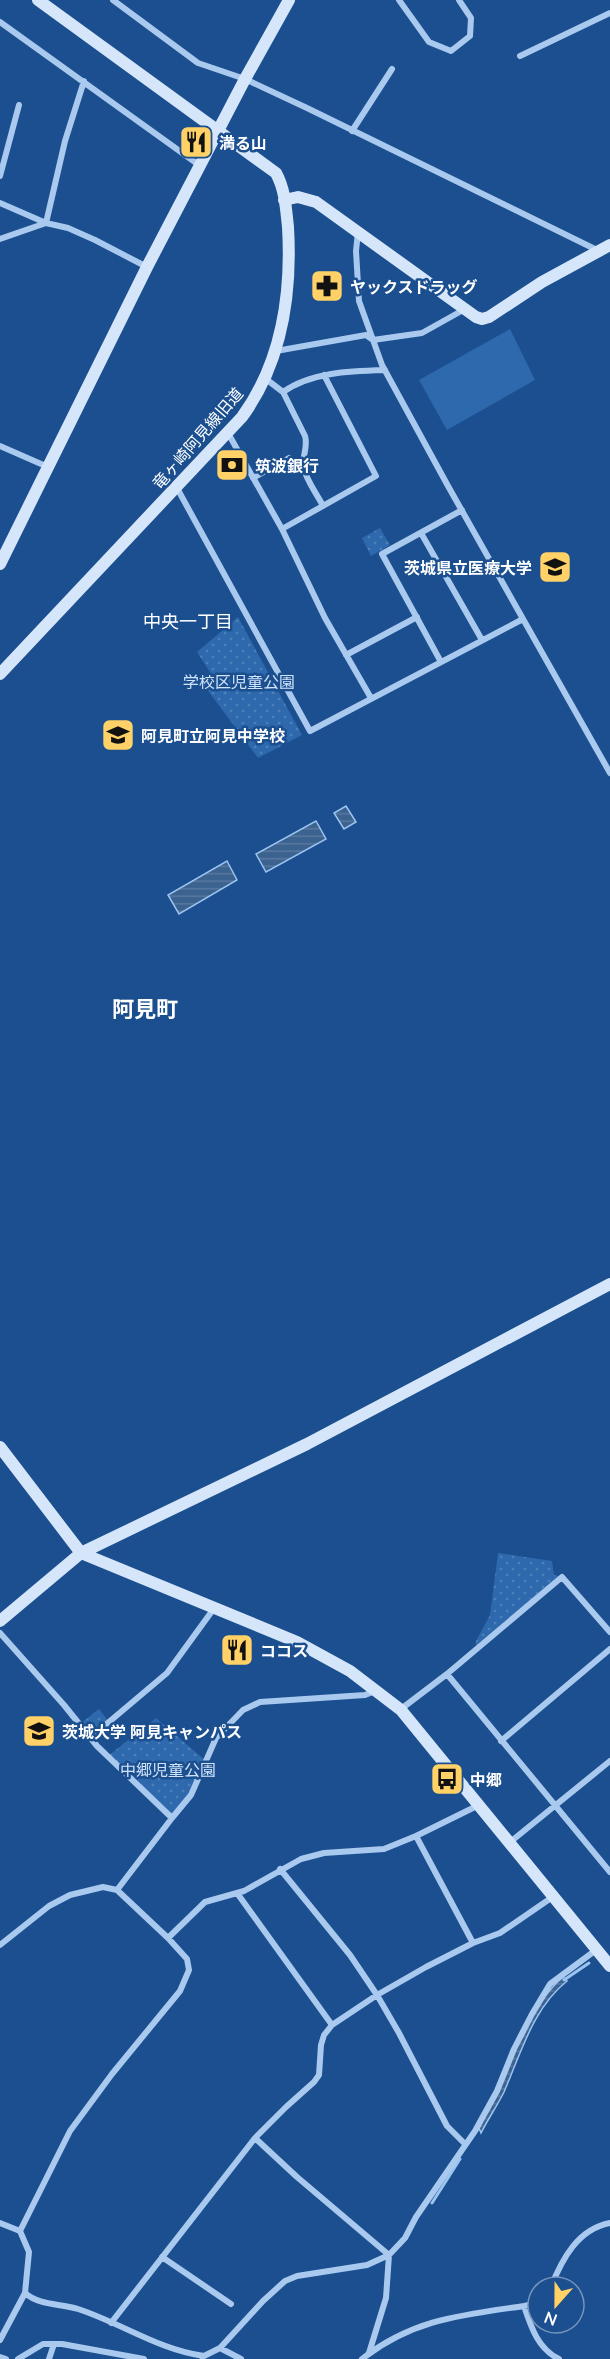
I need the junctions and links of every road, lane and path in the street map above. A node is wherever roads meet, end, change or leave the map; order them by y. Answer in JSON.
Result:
{"nodes":[{"id":1,"x":38,"y":0,"type":"edge"},
{"id":2,"x":113,"y":0,"type":"edge"},
{"id":3,"x":289,"y":0,"type":"edge"},
{"id":4,"x":399,"y":0,"type":"edge"},
{"id":5,"x":459,"y":0,"type":"edge"},
{"id":6,"x":610,"y":13,"type":"edge"},
{"id":7,"x":0,"y":22,"type":"edge"},
{"id":8,"x":520,"y":56,"type":"dead end"},
{"id":9,"x":392,"y":69,"type":"dead end"},
{"id":10,"x":245,"y":79,"type":"junction"},
{"id":11,"x":84,"y":81,"type":"junction"},
{"id":12,"x":19,"y":105,"type":"dead end"},
{"id":13,"x":352,"y":130,"type":"junction"},
{"id":14,"x":218,"y":131,"type":"junction"},
{"id":15,"x":200,"y":165,"type":"junction"},
{"id":16,"x":0,"y":176,"type":"edge"},
{"id":17,"x":284,"y":200,"type":"junction"},
{"id":18,"x":0,"y":203,"type":"edge"},
{"id":19,"x":46,"y":223,"type":"junction"},
{"id":20,"x":358,"y":231,"type":"junction"},
{"id":21,"x":0,"y":239,"type":"edge"},
{"id":22,"x":604,"y":248,"type":"edge"},
{"id":23,"x":147,"y":267,"type":"junction"},
{"id":24,"x":465,"y":309,"type":"junction"},
{"id":25,"x":373,"y":340,"type":"junction"},
{"id":26,"x":275,"y":352,"type":"junction"},
{"id":27,"x":385,"y":370,"type":"junction"},
{"id":28,"x":324,"y":375,"type":"junction"},
{"id":29,"x":266,"y":379,"type":"junction"},
{"id":30,"x":283,"y":392,"type":"junction"},
{"id":31,"x":228,"y":433,"type":"junction"},
{"id":32,"x":0,"y":446,"type":"edge"},
{"id":33,"x":290,"y":458,"type":"dead end"},
{"id":34,"x":48,"y":467,"type":"junction"},
{"id":35,"x":253,"y":478,"type":"junction"},
{"id":36,"x":177,"y":488,"type":"junction"},
{"id":37,"x":323,"y":506,"type":"junction"},
{"id":38,"x":462,"y":510,"type":"junction"},
{"id":39,"x":282,"y":529,"type":"junction"},
{"id":40,"x":421,"y":533,"type":"junction"},
{"id":41,"x":0,"y":564,"type":"edge"},
{"id":42,"x":417,"y":617,"type":"junction"},
{"id":43,"x":523,"y":619,"type":"junction"},
{"id":44,"x":482,"y":640,"type":"junction"},
{"id":45,"x":346,"y":655,"type":"junction"},
{"id":46,"x":441,"y":662,"type":"junction"},
{"id":47,"x":0,"y":674,"type":"edge"},
{"id":48,"x":371,"y":698,"type":"junction"},
{"id":49,"x":610,"y":773,"type":"edge"},
{"id":50,"x":610,"y":1284,"type":"edge"},
{"id":51,"x":0,"y":1447,"type":"edge"},
{"id":52,"x":81,"y":1553,"type":"junction"},
{"id":53,"x":216,"y":1607,"type":"junction"},
{"id":54,"x":0,"y":1621,"type":"edge"},
{"id":55,"x":610,"y":1632,"type":"edge"},
{"id":56,"x":0,"y":1633,"type":"edge"},
{"id":57,"x":610,"y":1649,"type":"edge"},
{"id":58,"x":447,"y":1674,"type":"junction"},
{"id":59,"x":376,"y":1690,"type":"junction"},
{"id":60,"x":401,"y":1710,"type":"junction"},
{"id":61,"x":90,"y":1738,"type":"junction"},
{"id":62,"x":501,"y":1741,"type":"junction"},
{"id":63,"x":610,"y":1761,"type":"edge"},
{"id":64,"x":479,"y":1805,"type":"junction"},
{"id":65,"x":555,"y":1806,"type":"junction"},
{"id":66,"x":172,"y":1818,"type":"junction"},
{"id":67,"x":416,"y":1836,"type":"junction"},
{"id":68,"x":510,"y":1843,"type":"junction"},
{"id":69,"x":280,"y":1869,"type":"junction"},
{"id":70,"x":610,"y":1871,"type":"edge"},
{"id":71,"x":117,"y":1890,"type":"junction"},
{"id":72,"x":237,"y":1893,"type":"junction"},
{"id":73,"x":554,"y":1896,"type":"junction"},
{"id":74,"x":168,"y":1938,"type":"junction"},
{"id":75,"x":473,"y":1943,"type":"junction"},
{"id":76,"x":0,"y":1945,"type":"edge"},
{"id":77,"x":597,"y":1950,"type":"junction"},
{"id":78,"x":610,"y":1966,"type":"edge"},
{"id":79,"x":377,"y":1995,"type":"junction"},
{"id":80,"x":332,"y":2025,"type":"junction"},
{"id":81,"x":255,"y":2139,"type":"junction"},
{"id":82,"x":465,"y":2144,"type":"junction"},
{"id":83,"x":0,"y":2223,"type":"edge"},
{"id":84,"x":610,"y":2223,"type":"edge"},
{"id":85,"x":20,"y":2231,"type":"junction"},
{"id":86,"x":388,"y":2254,"type":"junction"},
{"id":87,"x":162,"y":2257,"type":"junction"},
{"id":88,"x":556,"y":2275,"type":"edge"},
{"id":89,"x":25,"y":2293,"type":"junction"},
{"id":90,"x":231,"y":2304,"type":"dead end"},
{"id":91,"x":524,"y":2306,"type":"joint"},
{"id":92,"x":111,"y":2322,"type":"junction"},
{"id":93,"x":0,"y":2340,"type":"edge"},
{"id":94,"x":54,"y":2344,"type":"junction"},
{"id":95,"x":220,"y":2348,"type":"junction"},
{"id":96,"x":369,"y":2353,"type":"junction"},
{"id":97,"x":115,"y":2356,"type":"edge"},
{"id":98,"x":204,"y":2356,"type":"junction"},
{"id":99,"x":0,"y":2357,"type":"edge"},
{"id":100,"x":6,"y":2359,"type":"edge"},
{"id":101,"x":18,"y":2359,"type":"edge"},
{"id":102,"x":49,"y":2359,"type":"edge"},
{"id":103,"x":144,"y":2359,"type":"edge"},
{"id":104,"x":195,"y":2359,"type":"edge"},
{"id":105,"x":241,"y":2359,"type":"edge"},
{"id":106,"x":362,"y":2359,"type":"edge"},
{"id":107,"x":559,"y":2359,"type":"edge"}],
"edges":[{"from":1,"to":14,"type":"street","name":"竜ヶ崎阿見線旧道"},
{"from":2,"to":10,"type":"street"},
{"from":3,"to":10,"type":"street"},
{"from":4,"to":5,"type":"street"},
{"from":6,"to":8,"type":"street"},
{"from":7,"to":11,"type":"street"},
{"from":9,"to":13,"type":"street"},
{"from":10,"to":13,"type":"street"},
{"from":10,"to":14,"type":"street"},
{"from":11,"to":15,"type":"street"},
{"from":11,"to":19,"type":"street"},
{"from":12,"to":16,"type":"street"},
{"from":13,"to":22,"type":"street"},
{"from":14,"to":15,"type":"street"},
{"from":14,"to":17,"type":"street","name":"竜ヶ崎阿見線旧道"},
{"from":15,"to":23,"type":"street"},
{"from":17,"to":20,"type":"street"},
{"from":17,"to":26,"type":"street","name":"竜ヶ崎阿見線旧道"},
{"from":18,"to":19,"type":"street"},
{"from":19,"to":21,"type":"street"},
{"from":19,"to":23,"type":"street"},
{"from":20,"to":24,"type":"street"},
{"from":20,"to":25,"type":"street"},
{"from":22,"to":24,"type":"street"},
{"from":23,"to":34,"type":"street"},
{"from":24,"to":25,"type":"street"},
{"from":25,"to":26,"type":"street"},
{"from":25,"to":27,"type":"street"},
{"from":26,"to":29,"type":"street","name":"竜ヶ崎阿見線旧道"},
{"from":27,"to":28,"type":"street"},
{"from":27,"to":38,"type":"street"},
{"from":28,"to":30,"type":"street"},
{"from":28,"to":37,"type":"street"},
{"from":29,"to":30,"type":"street"},
{"from":29,"to":31,"type":"street","name":"竜ヶ崎阿見線旧道"},
{"from":30,"to":37,"type":"street"},
{"from":31,"to":35,"type":"street"},
{"from":31,"to":36,"type":"street","name":"竜ヶ崎阿見線旧道"},
{"from":32,"to":34,"type":"street"},
{"from":33,"to":35,"type":"street"},
{"from":34,"to":41,"type":"street"},
{"from":35,"to":39,"type":"street"},
{"from":36,"to":47,"type":"street","name":"竜ヶ崎阿見線旧道"},
{"from":36,"to":48,"type":"street"},
{"from":37,"to":39,"type":"street"},
{"from":38,"to":40,"type":"street"},
{"from":38,"to":43,"type":"street"},
{"from":39,"to":45,"type":"street"},
{"from":40,"to":42,"type":"street"},
{"from":40,"to":44,"type":"street"},
{"from":42,"to":45,"type":"street"},
{"from":42,"to":46,"type":"street"},
{"from":43,"to":44,"type":"street"},
{"from":43,"to":49,"type":"street"},
{"from":44,"to":46,"type":"street"},
{"from":45,"to":48,"type":"street"},
{"from":46,"to":48,"type":"street"},
{"from":50,"to":52,"type":"street"},
{"from":51,"to":52,"type":"street"},
{"from":52,"to":53,"type":"street"},
{"from":52,"to":54,"type":"street"},
{"from":53,"to":59,"type":"street"},
{"from":53,"to":61,"type":"street"},
{"from":55,"to":58,"type":"street"},
{"from":56,"to":61,"type":"street"},
{"from":57,"to":62,"type":"street"},
{"from":58,"to":60,"type":"street"},
{"from":58,"to":62,"type":"street"},
{"from":59,"to":60,"type":"street"},
{"from":59,"to":66,"type":"street"},
{"from":60,"to":64,"type":"street"},
{"from":61,"to":66,"type":"street"},
{"from":62,"to":65,"type":"street"},
{"from":63,"to":65,"type":"street"},
{"from":64,"to":67,"type":"street"},
{"from":64,"to":68,"type":"street"},
{"from":65,"to":68,"type":"street"},
{"from":65,"to":70,"type":"street"},
{"from":66,"to":71,"type":"street"},
{"from":67,"to":69,"type":"street"},
{"from":67,"to":75,"type":"street"},
{"from":68,"to":73,"type":"street"},
{"from":69,"to":72,"type":"street"},
{"from":69,"to":79,"type":"street"},
{"from":71,"to":74,"type":"street"},
{"from":71,"to":76,"type":"street"},
{"from":72,"to":74,"type":"street"},
{"from":72,"to":80,"type":"street"},
{"from":73,"to":75,"type":"street"},
{"from":73,"to":77,"type":"street"},
{"from":74,"to":85,"type":"street"},
{"from":75,"to":79,"type":"street"},
{"from":77,"to":78,"type":"street"},
{"from":77,"to":82,"type":"street"},
{"from":79,"to":80,"type":"street"},
{"from":79,"to":82,"type":"street"},
{"from":80,"to":81,"type":"street"},
{"from":81,"to":86,"type":"street"},
{"from":81,"to":87,"type":"street"},
{"from":82,"to":86,"type":"street"},
{"from":83,"to":85,"type":"street"},
{"from":84,"to":88,"type":"street"},
{"from":85,"to":89,"type":"street"},
{"from":86,"to":95,"type":"street"},
{"from":86,"to":96,"type":"street"},
{"from":87,"to":90,"type":"street"},
{"from":87,"to":92,"type":"street"},
{"from":89,"to":92,"type":"street"},
{"from":89,"to":93,"type":"street"},
{"from":91,"to":96,"type":"street"},
{"from":91,"to":107,"type":"street"},
{"from":92,"to":98,"type":"street"},
{"from":94,"to":97,"type":"street"},
{"from":94,"to":101,"type":"street"},
{"from":94,"to":102,"type":"street"},
{"from":95,"to":98,"type":"street"},
{"from":95,"to":105,"type":"street"},
{"from":96,"to":106,"type":"street"},
{"from":97,"to":103,"type":"street"},
{"from":98,"to":104,"type":"street"},
{"from":99,"to":100,"type":"street"}]}
